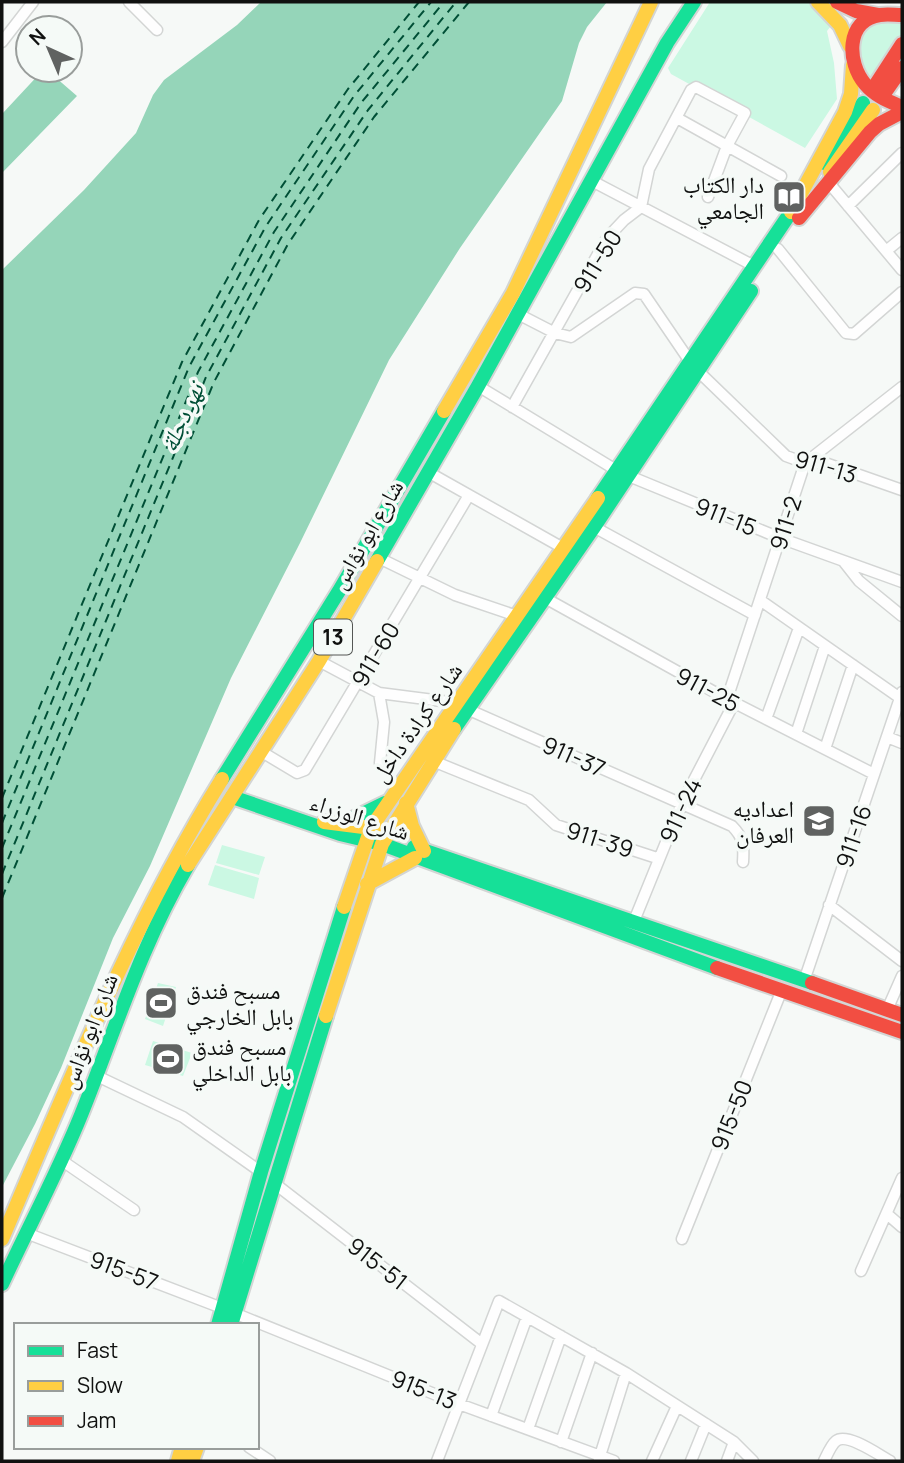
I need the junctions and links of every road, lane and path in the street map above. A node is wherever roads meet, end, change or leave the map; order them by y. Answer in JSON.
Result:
{"nodes":[{"id":1,"x":26,"y":2,"type":"edge"},
{"id":2,"x":33,"y":2,"type":"edge"},
{"id":3,"x":129,"y":2,"type":"edge"},
{"id":4,"x":652,"y":2,"type":"edge"},
{"id":5,"x":818,"y":2,"type":"edge"},
{"id":6,"x":837,"y":2,"type":"edge"},
{"id":7,"x":692,"y":5,"type":"edge"},
{"id":8,"x":900,"y":13,"type":"edge"},
{"id":9,"x":878,"y":15,"type":"junction"},
{"id":10,"x":157,"y":30,"type":"dead end"},
{"id":11,"x":2,"y":35,"type":"edge"},
{"id":12,"x":2,"y":42,"type":"edge"},
{"id":13,"x":902,"y":44,"type":"edge"},
{"id":14,"x":850,"y":46,"type":"junction"},
{"id":15,"x":853,"y":65,"type":"junction"},
{"id":16,"x":902,"y":68,"type":"edge"},
{"id":17,"x":868,"y":107,"type":"dead end"},
{"id":18,"x":902,"y":110,"type":"edge"},
{"id":19,"x":677,"y":118,"type":"junction"},
{"id":20,"x":727,"y":146,"type":"junction"},
{"id":21,"x":902,"y":153,"type":"edge"},
{"id":22,"x":780,"y":176,"type":"dead end"},
{"id":23,"x":592,"y":181,"type":"junction"},
{"id":24,"x":829,"y":183,"type":"junction"},
{"id":25,"x":709,"y":197,"type":"dead end"},
{"id":26,"x":848,"y":206,"type":"junction"},
{"id":27,"x":641,"y":207,"type":"junction"},
{"id":28,"x":795,"y":215,"type":"junction"},
{"id":29,"x":902,"y":238,"type":"edge"},
{"id":30,"x":778,"y":249,"type":"junction"},
{"id":31,"x":886,"y":251,"type":"junction"},
{"id":32,"x":756,"y":267,"type":"junction"},
{"id":33,"x":902,"y":270,"type":"edge"},
{"id":34,"x":902,"y":292,"type":"edge"},
{"id":35,"x":518,"y":314,"type":"junction"},
{"id":36,"x":555,"y":333,"type":"junction"},
{"id":37,"x":694,"y":367,"type":"junction"},
{"id":38,"x":478,"y":386,"type":"junction"},
{"id":39,"x":902,"y":387,"type":"edge"},
{"id":40,"x":512,"y":407,"type":"junction"},
{"id":41,"x":805,"y":463,"type":"junction"},
{"id":42,"x":428,"y":471,"type":"junction"},
{"id":43,"x":622,"y":473,"type":"junction"},
{"id":44,"x":902,"y":490,"type":"edge"},
{"id":45,"x":469,"y":495,"type":"junction"},
{"id":46,"x":594,"y":527,"type":"junction"},
{"id":47,"x":780,"y":538,"type":"junction"},
{"id":48,"x":563,"y":548,"type":"junction"},
{"id":49,"x":379,"y":558,"type":"junction"},
{"id":50,"x":844,"y":562,"type":"junction"},
{"id":51,"x":420,"y":580,"type":"junction"},
{"id":52,"x":902,"y":582,"type":"edge"},
{"id":53,"x":545,"y":597,"type":"junction"},
{"id":54,"x":760,"y":600,"type":"junction"},
{"id":55,"x":755,"y":615,"type":"junction"},
{"id":56,"x":517,"y":616,"type":"junction"},
{"id":57,"x":902,"y":616,"type":"edge"},
{"id":58,"x":799,"y":628,"type":"junction"},
{"id":59,"x":825,"y":646,"type":"junction"},
{"id":60,"x":319,"y":661,"type":"junction"},
{"id":61,"x":853,"y":665,"type":"junction"},
{"id":62,"x":358,"y":683,"type":"junction"},
{"id":63,"x":379,"y":693,"type":"junction"},
{"id":64,"x":901,"y":695,"type":"edge"},
{"id":65,"x":731,"y":701,"type":"junction"},
{"id":66,"x":462,"y":706,"type":"junction"},
{"id":67,"x":766,"y":719,"type":"junction"},
{"id":68,"x":796,"y":734,"type":"junction"},
{"id":69,"x":887,"y":737,"type":"junction"},
{"id":70,"x":902,"y":743,"type":"edge"},
{"id":71,"x":825,"y":749,"type":"junction"},
{"id":72,"x":262,"y":752,"type":"junction"},
{"id":73,"x":433,"y":761,"type":"junction"},
{"id":74,"x":380,"y":763,"type":"dead end"},
{"id":75,"x":874,"y":774,"type":"junction"},
{"id":76,"x":232,"y":797,"type":"junction"},
{"id":77,"x":389,"y":800,"type":"junction"},
{"id":78,"x":407,"y":803,"type":"junction"},
{"id":79,"x":682,"y":803,"type":"junction"},
{"id":80,"x":340,"y":829,"type":"junction"},
{"id":81,"x":368,"y":835,"type":"junction"},
{"id":82,"x":385,"y":841,"type":"junction"},
{"id":83,"x":419,"y":854,"type":"junction"},
{"id":84,"x":657,"y":859,"type":"junction"},
{"id":85,"x":743,"y":862,"type":"dead end"},
{"id":86,"x":358,"y":866,"type":"junction"},
{"id":87,"x":368,"y":884,"type":"junction"},
{"id":88,"x":829,"y":905,"type":"junction"},
{"id":89,"x":634,"y":921,"type":"junction"},
{"id":90,"x":902,"y":961,"type":"edge"},
{"id":91,"x":902,"y":976,"type":"edge"},
{"id":92,"x":804,"y":981,"type":"junction"},
{"id":93,"x":780,"y":992,"type":"junction"},
{"id":94,"x":858,"y":1000,"type":"junction"},
{"id":95,"x":887,"y":1010,"type":"junction"},
{"id":96,"x":902,"y":1015,"type":"edge"},
{"id":97,"x":852,"y":1016,"type":"junction"},
{"id":98,"x":902,"y":1032,"type":"edge"},
{"id":99,"x":97,"y":1076,"type":"junction"},
{"id":100,"x":61,"y":1160,"type":"junction"},
{"id":101,"x":261,"y":1172,"type":"junction"},
{"id":102,"x":902,"y":1178,"type":"edge"},
{"id":103,"x":274,"y":1183,"type":"junction"},
{"id":104,"x":134,"y":1210,"type":"dead end"},
{"id":105,"x":887,"y":1214,"type":"junction"},
{"id":106,"x":902,"y":1227,"type":"edge"},
{"id":107,"x":26,"y":1233,"type":"junction"},
{"id":108,"x":682,"y":1239,"type":"dead end"},
{"id":109,"x":2,"y":1240,"type":"edge"},
{"id":110,"x":861,"y":1271,"type":"dead end"},
{"id":111,"x":2,"y":1284,"type":"edge"},
{"id":112,"x":229,"y":1315,"type":"edge"},
{"id":113,"x":527,"y":1317,"type":"junction"},
{"id":114,"x":250,"y":1323,"type":"edge"},
{"id":115,"x":259,"y":1327,"type":"edge"},
{"id":116,"x":561,"y":1336,"type":"junction"},
{"id":117,"x":482,"y":1344,"type":"junction"},
{"id":118,"x":592,"y":1353,"type":"junction"},
{"id":119,"x":626,"y":1373,"type":"junction"},
{"id":120,"x":459,"y":1404,"type":"junction"},
{"id":121,"x":677,"y":1406,"type":"junction"},
{"id":122,"x":491,"y":1416,"type":"junction"},
{"id":123,"x":706,"y":1424,"type":"junction"},
{"id":124,"x":528,"y":1429,"type":"junction"},
{"id":125,"x":561,"y":1441,"type":"junction"},
{"id":126,"x":734,"y":1442,"type":"junction"},
{"id":127,"x":252,"y":1449,"type":"edge"},
{"id":128,"x":599,"y":1459,"type":"edge"},
{"id":129,"x":270,"y":1461,"type":"edge"},
{"id":130,"x":437,"y":1461,"type":"edge"},
{"id":131,"x":614,"y":1461,"type":"edge"},
{"id":132,"x":652,"y":1461,"type":"edge"},
{"id":133,"x":691,"y":1461,"type":"edge"},
{"id":134,"x":727,"y":1461,"type":"edge"},
{"id":135,"x":753,"y":1461,"type":"edge"},
{"id":136,"x":824,"y":1461,"type":"edge"},
{"id":137,"x":890,"y":1461,"type":"edge"}],
"edges":[{"from":1,"to":11,"type":"street"},
{"from":2,"to":12,"type":"street"},
{"from":3,"to":10,"type":"street"},
{"from":4,"to":109,"type":"main road","name":"شارع ابو نؤاس","number":"13"},
{"from":5,"to":14,"type":"main road"},
{"from":6,"to":9,"type":"main road"},
{"from":7,"to":23,"type":"main road","name":"شارع ابو نؤاس","number":"13"},
{"from":8,"to":9,"type":"main road"},
{"from":9,"to":14,"type":"main road"},
{"from":13,"to":16,"type":"main road"},
{"from":14,"to":15,"type":"main road"},
{"from":15,"to":18,"type":"main road"},
{"from":15,"to":28,"type":"main road"},
{"from":17,"to":28,"type":"main road"},
{"from":18,"to":24,"type":"main road"},
{"from":19,"to":20,"type":"street"},
{"from":19,"to":20,"type":"street"},
{"from":19,"to":27,"type":"street"},
{"from":20,"to":22,"type":"street"},
{"from":20,"to":25,"type":"street"},
{"from":21,"to":26,"type":"street"},
{"from":23,"to":27,"type":"street"},
{"from":23,"to":35,"type":"main road","name":"شارع ابو نؤاس","number":"13"},
{"from":24,"to":26,"type":"street"},
{"from":24,"to":28,"type":"main road"},
{"from":26,"to":31,"type":"street"},
{"from":27,"to":32,"type":"street"},
{"from":27,"to":36,"type":"street","name":"911-50"},
{"from":28,"to":30,"type":"main road","name":"شارع كرادة داخل"},
{"from":28,"to":32,"type":"main road","name":"شارع كرادة داخل"},
{"from":29,"to":31,"type":"street"},
{"from":30,"to":34,"type":"street"},
{"from":30,"to":37,"type":"main road","name":"شارع كرادة داخل"},
{"from":31,"to":33,"type":"street"},
{"from":32,"to":37,"type":"main road","name":"شارع كرادة داخل"},
{"from":35,"to":36,"type":"street"},
{"from":35,"to":38,"type":"main road","name":"شارع ابو نؤاس","number":"13"},
{"from":36,"to":37,"type":"street","name":"911-13"},
{"from":36,"to":40,"type":"street","name":"911-50"},
{"from":37,"to":41,"type":"street","name":"911-13"},
{"from":37,"to":43,"type":"main road","name":"شارع كرادة داخل"},
{"from":38,"to":40,"type":"street","name":"911-15"},
{"from":38,"to":42,"type":"main road","name":"شارع ابو نؤاس","number":"13"},
{"from":39,"to":41,"type":"street"},
{"from":40,"to":43,"type":"street","name":"911-15"},
{"from":41,"to":44,"type":"street","name":"911-13"},
{"from":41,"to":47,"type":"street","name":"911-2"},
{"from":42,"to":45,"type":"street"},
{"from":42,"to":49,"type":"main road","name":"شارع ابو نؤاس","number":"13"},
{"from":43,"to":46,"type":"main road","name":"شارع كرادة داخل"},
{"from":43,"to":47,"type":"street","name":"911-15"},
{"from":43,"to":48,"type":"main road","name":"شارع كرادة داخل"},
{"from":45,"to":48,"type":"street"},
{"from":45,"to":51,"type":"street","name":"911-60"},
{"from":46,"to":53,"type":"main road","name":"شارع كرادة داخل"},
{"from":46,"to":55,"type":"street"},
{"from":47,"to":50,"type":"street","name":"911-15"},
{"from":47,"to":54,"type":"street","name":"911-2"},
{"from":48,"to":56,"type":"main road","name":"شارع كرادة داخل"},
{"from":49,"to":51,"type":"street"},
{"from":49,"to":60,"type":"main road","name":"شارع ابو نؤاس","number":"13"},
{"from":50,"to":52,"type":"street","name":"911-15"},
{"from":50,"to":57,"type":"street"},
{"from":51,"to":56,"type":"street"},
{"from":51,"to":62,"type":"street","name":"911-60"},
{"from":53,"to":65,"type":"street","name":"911-25"},
{"from":53,"to":66,"type":"main road","name":"شارع كرادة داخل"},
{"from":54,"to":55,"type":"street","name":"911-2"},
{"from":54,"to":58,"type":"street"},
{"from":55,"to":65,"type":"street","name":"911-2"},
{"from":56,"to":66,"type":"main road","name":"شارع كرادة داخل"},
{"from":58,"to":59,"type":"street"},
{"from":58,"to":67,"type":"street"},
{"from":59,"to":61,"type":"street"},
{"from":59,"to":68,"type":"street"},
{"from":60,"to":62,"type":"street","name":"911-37"},
{"from":60,"to":72,"type":"main road","name":"شارع ابو نؤاس","number":"13"},
{"from":61,"to":64,"type":"street"},
{"from":61,"to":71,"type":"street"},
{"from":62,"to":63,"type":"street","name":"911-37"},
{"from":62,"to":72,"type":"street","name":"911-60"},
{"from":63,"to":66,"type":"street","name":"911-37"},
{"from":63,"to":74,"type":"street"},
{"from":64,"to":69,"type":"street","name":"911-16"},
{"from":65,"to":67,"type":"street","name":"911-25"},
{"from":65,"to":79,"type":"street","name":"911-24"},
{"from":66,"to":73,"type":"main road","name":"شارع كرادة داخل"},
{"from":66,"to":77,"type":"main road","name":"شارع كرادة داخل"},
{"from":66,"to":79,"type":"street","name":"911-37"},
{"from":67,"to":68,"type":"street","name":"911-25"},
{"from":68,"to":71,"type":"street","name":"911-25"},
{"from":69,"to":70,"type":"street"},
{"from":69,"to":75,"type":"street","name":"911-16"},
{"from":71,"to":75,"type":"street","name":"911-25"},
{"from":72,"to":76,"type":"main road","name":"شارع ابو نؤاس","number":"13"},
{"from":73,"to":78,"type":"main road","name":"شارع كرادة داخل"},
{"from":73,"to":84,"type":"street","name":"911-39"},
{"from":75,"to":88,"type":"street","name":"911-16"},
{"from":76,"to":80,"type":"main road","name":"شارع الوزراء"},
{"from":76,"to":99,"type":"main road","name":"شارع ابو نؤاس","number":"13"},
{"from":77,"to":80,"type":"main road"},
{"from":77,"to":81,"type":"main road","name":"شارع كرادة داخل"},
{"from":78,"to":82,"type":"main road","name":"شارع كرادة داخل"},
{"from":78,"to":83,"type":"main road"},
{"from":79,"to":84,"type":"street","name":"911-24"},
{"from":79,"to":85,"type":"street","name":"911-37"},
{"from":80,"to":81,"type":"main road","name":"شارع الوزراء"},
{"from":80,"to":86,"type":"main road"},
{"from":81,"to":82,"type":"main road","name":"شارع الوزراء"},
{"from":81,"to":86,"type":"main road","name":"شارع كرادة داخل"},
{"from":82,"to":83,"type":"main road","name":"شارع الوزراء"},
{"from":82,"to":87,"type":"main road","name":"شارع كرادة داخل"},
{"from":83,"to":87,"type":"main road"},
{"from":83,"to":89,"type":"main road","name":"شارع الوزراء"},
{"from":83,"to":93,"type":"main road","name":"شارع الوزراء"},
{"from":84,"to":89,"type":"street","name":"911-24"},
{"from":86,"to":101,"type":"main road","name":"شارع كرادة داخل"},
{"from":87,"to":103,"type":"main road","name":"شارع كرادة داخل"},
{"from":88,"to":90,"type":"street"},
{"from":88,"to":92,"type":"street","name":"911-16"},
{"from":89,"to":92,"type":"main road","name":"شارع الوزراء"},
{"from":91,"to":95,"type":"street"},
{"from":92,"to":94,"type":"main road","name":"شارع الوزراء"},
{"from":93,"to":97,"type":"main road","name":"شارع الوزراء"},
{"from":93,"to":108,"type":"street","name":"915-50"},
{"from":94,"to":95,"type":"main road","name":"شارع الوزراء"},
{"from":94,"to":97,"type":"main road"},
{"from":95,"to":96,"type":"main road","name":"شارع الوزراء"},
{"from":97,"to":98,"type":"main road","name":"شارع الوزراء"},
{"from":99,"to":100,"type":"main road","name":"شارع ابو نؤاس","number":"13"},
{"from":99,"to":101,"type":"street"},
{"from":100,"to":104,"type":"street"},
{"from":100,"to":107,"type":"main road","name":"شارع ابو نؤاس","number":"13"},
{"from":101,"to":112,"type":"main road","name":"شارع كرادة داخل"},
{"from":102,"to":105,"type":"street"},
{"from":103,"to":112,"type":"main road","name":"شارع كرادة داخل"},
{"from":103,"to":117,"type":"street","name":"915-51"},
{"from":105,"to":106,"type":"street"},
{"from":105,"to":110,"type":"street"},
{"from":107,"to":111,"type":"main road","name":"شارع ابو نؤاس","number":"13"},
{"from":107,"to":112,"type":"street","name":"915-57"},
{"from":112,"to":114,"type":"street","name":"915-13"},
{"from":113,"to":116,"type":"street"},
{"from":113,"to":117,"type":"street"},
{"from":113,"to":122,"type":"street"},
{"from":115,"to":120,"type":"street","name":"915-13"},
{"from":116,"to":118,"type":"street"},
{"from":116,"to":124,"type":"street"},
{"from":117,"to":120,"type":"street"},
{"from":118,"to":119,"type":"street"},
{"from":118,"to":125,"type":"street"},
{"from":119,"to":121,"type":"street"},
{"from":119,"to":128,"type":"street"},
{"from":120,"to":122,"type":"street","name":"915-13"},
{"from":120,"to":130,"type":"street"},
{"from":121,"to":123,"type":"street"},
{"from":121,"to":132,"type":"street"},
{"from":122,"to":124,"type":"street","name":"915-13"},
{"from":123,"to":126,"type":"street"},
{"from":123,"to":133,"type":"street"},
{"from":124,"to":125,"type":"street","name":"915-13"},
{"from":125,"to":128,"type":"street","name":"915-13"},
{"from":126,"to":134,"type":"street"},
{"from":126,"to":135,"type":"street"},
{"from":127,"to":129,"type":"street"},
{"from":128,"to":131,"type":"street","name":"915-13"},
{"from":136,"to":137,"type":"street"}]}
